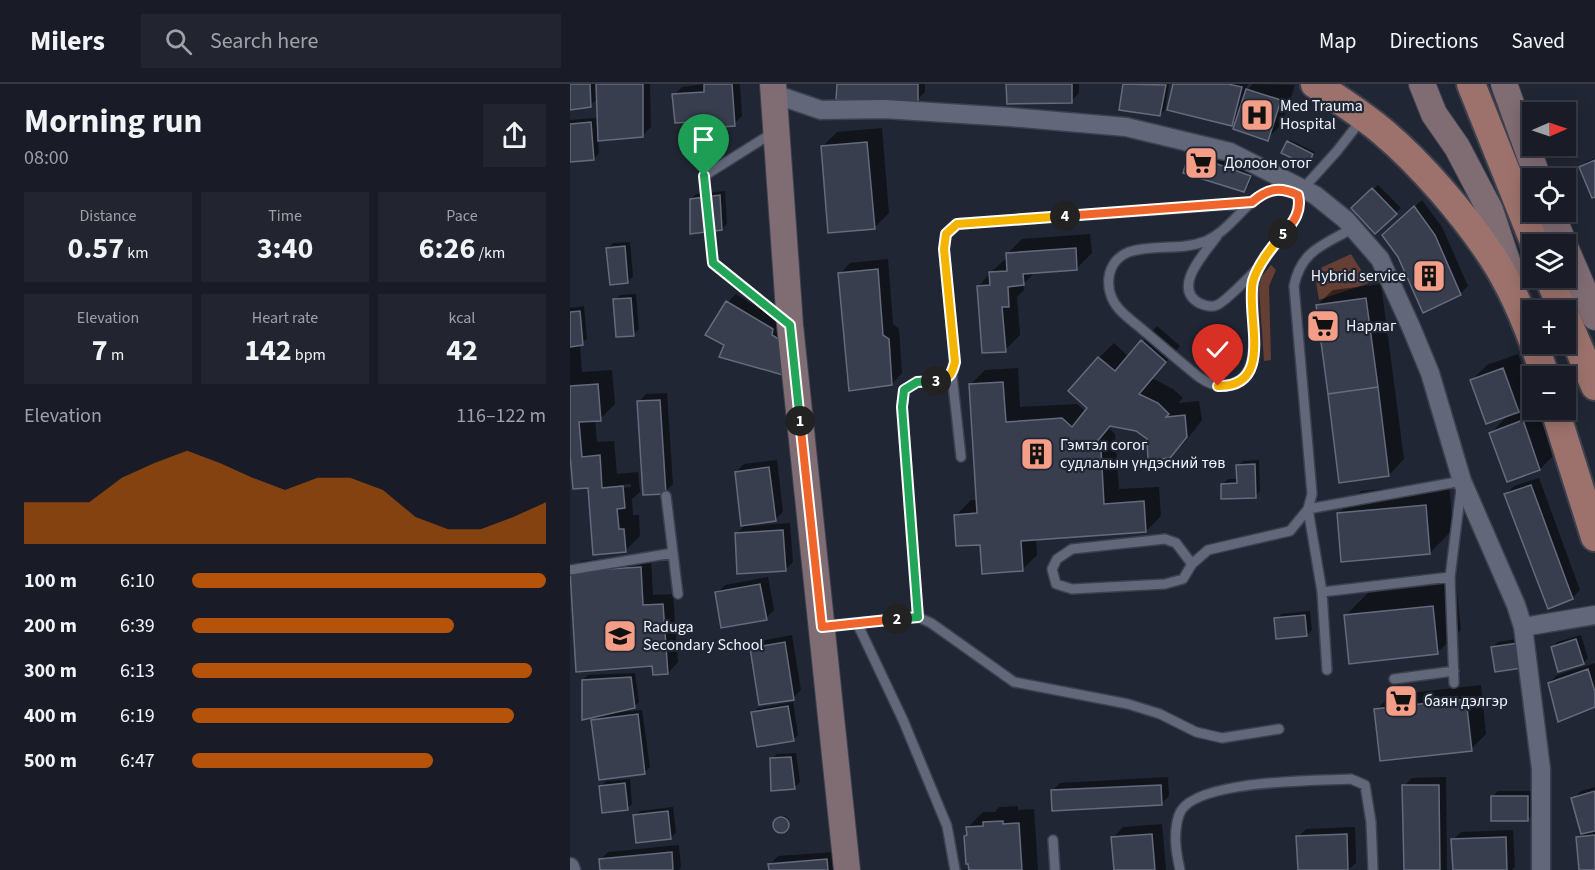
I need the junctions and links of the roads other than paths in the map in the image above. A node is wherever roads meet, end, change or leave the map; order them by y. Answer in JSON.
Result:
{"nodes":[{"id":1,"x":1315,"y":84,"type":"edge"},
{"id":2,"x":1422,"y":84,"type":"edge"},
{"id":3,"x":1471,"y":84,"type":"edge"},
{"id":4,"x":1504,"y":84,"type":"edge"},
{"id":5,"x":774,"y":89,"type":"edge"},
{"id":6,"x":1363,"y":117,"type":"junction"},
{"id":7,"x":777,"y":131,"type":"junction"},
{"id":8,"x":1534,"y":168,"type":"edge"},
{"id":9,"x":1301,"y":191,"type":"junction"},
{"id":10,"x":1252,"y":202,"type":"junction"},
{"id":11,"x":1353,"y":228,"type":"junction"},
{"id":12,"x":1218,"y":234,"type":"junction"},
{"id":13,"x":1531,"y":234,"type":"edge"},
{"id":14,"x":1259,"y":267,"type":"junction"},
{"id":15,"x":1576,"y":272,"type":"edge"},
{"id":16,"x":1595,"y":317,"type":"edge"},
{"id":17,"x":790,"y":325,"type":"junction"},
{"id":18,"x":1576,"y":341,"type":"edge"},
{"id":19,"x":1538,"y":355,"type":"edge"},
{"id":20,"x":952,"y":375,"type":"junction"},
{"id":21,"x":1595,"y":386,"type":"edge"},
{"id":22,"x":1558,"y":420,"type":"edge"},
{"id":23,"x":961,"y":457,"type":"dead end"},
{"id":24,"x":1462,"y":481,"type":"junction"},
{"id":25,"x":666,"y":496,"type":"dead end"},
{"id":26,"x":1308,"y":509,"type":"junction"},
{"id":27,"x":1595,"y":537,"type":"edge"},
{"id":28,"x":673,"y":553,"type":"junction"},
{"id":29,"x":1192,"y":564,"type":"junction"},
{"id":30,"x":570,"y":570,"type":"edge"},
{"id":31,"x":1450,"y":577,"type":"junction"},
{"id":32,"x":1322,"y":592,"type":"junction"},
{"id":33,"x":678,"y":594,"type":"dead end"},
{"id":34,"x":1595,"y":615,"type":"edge"},
{"id":35,"x":918,"y":617,"type":"junction"},
{"id":36,"x":857,"y":622,"type":"junction"},
{"id":37,"x":822,"y":627,"type":"junction"},
{"id":38,"x":1523,"y":627,"type":"junction"},
{"id":39,"x":1327,"y":670,"type":"dead end"},
{"id":40,"x":1454,"y":671,"type":"junction"},
{"id":41,"x":1394,"y":679,"type":"dead end"},
{"id":42,"x":1455,"y":683,"type":"dead end"},
{"id":43,"x":1280,"y":729,"type":"dead end"},
{"id":44,"x":1053,"y":840,"type":"dead end"},
{"id":45,"x":847,"y":870,"type":"edge"},
{"id":46,"x":955,"y":870,"type":"edge"},
{"id":47,"x":1055,"y":870,"type":"edge"},
{"id":48,"x":1179,"y":870,"type":"edge"},
{"id":49,"x":1373,"y":870,"type":"edge"},
{"id":50,"x":1541,"y":870,"type":"edge"}],
"edges":[{"from":1,"to":6,"type":"main road"},
{"from":2,"to":19,"type":"main road"},
{"from":3,"to":13,"type":"main road"},
{"from":4,"to":8,"type":"main road"},
{"from":5,"to":7,"type":"main road"},
{"from":5,"to":9,"type":"street"},
{"from":6,"to":9,"type":"lane"},
{"from":6,"to":19,"type":"main road"},
{"from":7,"to":17,"type":"main road"},
{"from":7,"to":17,"type":"lane"},
{"from":9,"to":10,"type":"lane"},
{"from":9,"to":11,"type":"street"},
{"from":9,"to":14,"type":"lane"},
{"from":10,"to":12,"type":"lane"},
{"from":10,"to":20,"type":"lane"},
{"from":11,"to":24,"type":"street"},
{"from":11,"to":26,"type":"lane"},
{"from":12,"to":14,"type":"lane"},
{"from":12,"to":14,"type":"lane"},
{"from":15,"to":16,"type":"main road"},
{"from":17,"to":37,"type":"main road"},
{"from":18,"to":21,"type":"main road"},
{"from":20,"to":23,"type":"lane"},
{"from":20,"to":35,"type":"lane"},
{"from":22,"to":27,"type":"main road"},
{"from":24,"to":26,"type":"lane"},
{"from":24,"to":31,"type":"lane"},
{"from":24,"to":38,"type":"street"},
{"from":25,"to":28,"type":"lane"},
{"from":26,"to":29,"type":"lane"},
{"from":26,"to":32,"type":"lane"},
{"from":28,"to":30,"type":"lane"},
{"from":28,"to":33,"type":"lane"},
{"from":29,"to":29,"type":"lane"},
{"from":31,"to":32,"type":"lane"},
{"from":31,"to":40,"type":"lane"},
{"from":32,"to":39,"type":"lane"},
{"from":34,"to":38,"type":"street"},
{"from":35,"to":36,"type":"lane"},
{"from":35,"to":43,"type":"lane"},
{"from":36,"to":37,"type":"lane"},
{"from":36,"to":46,"type":"lane"},
{"from":37,"to":45,"type":"main road"},
{"from":38,"to":50,"type":"street"},
{"from":40,"to":41,"type":"lane"},
{"from":40,"to":42,"type":"lane"},
{"from":44,"to":47,"type":"lane"},
{"from":48,"to":49,"type":"lane"}]}
